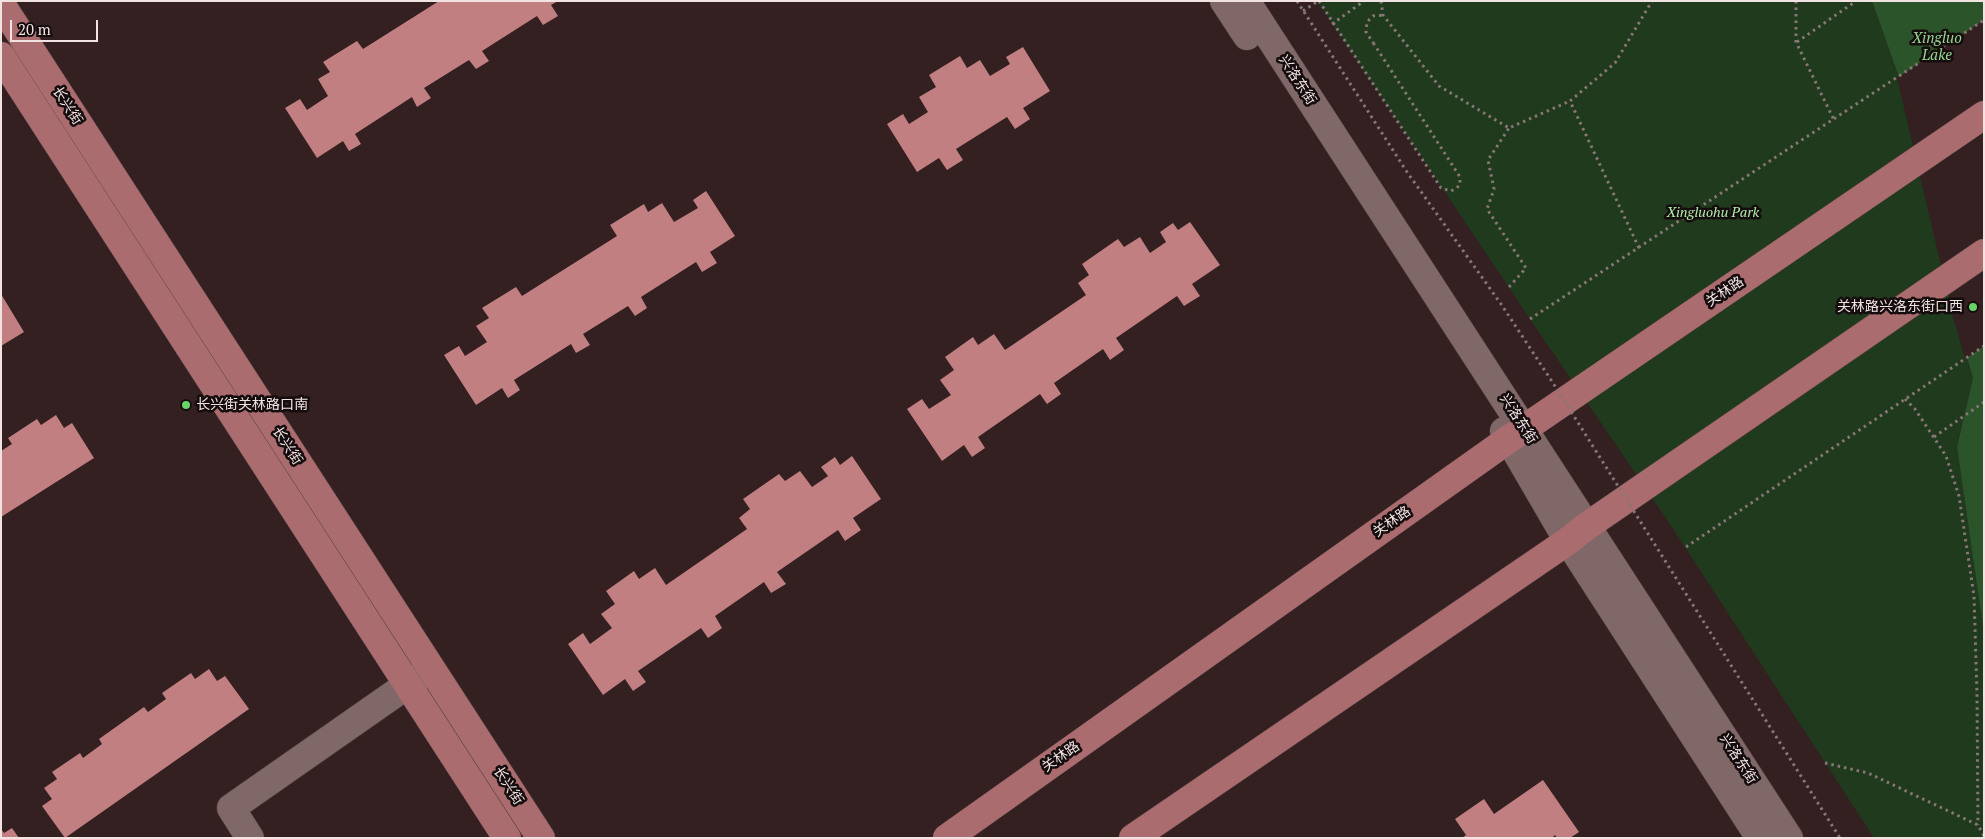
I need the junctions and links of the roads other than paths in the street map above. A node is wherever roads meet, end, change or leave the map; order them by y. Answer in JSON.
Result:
{"nodes":[{"id":1,"x":1224,"y":1,"type":"edge"},
{"id":2,"x":1246,"y":1,"type":"edge"},
{"id":3,"x":1,"y":4,"type":"edge"},
{"id":4,"x":1,"y":56,"type":"edge"},
{"id":5,"x":1984,"y":115,"type":"edge"},
{"id":6,"x":1984,"y":253,"type":"edge"},
{"id":7,"x":1517,"y":434,"type":"junction"},
{"id":8,"x":1578,"y":534,"type":"junction"},
{"id":9,"x":414,"y":680,"type":"junction"},
{"id":10,"x":250,"y":838,"type":"edge"},
{"id":11,"x":508,"y":838,"type":"edge"},
{"id":12,"x":541,"y":838,"type":"edge"},
{"id":13,"x":947,"y":838,"type":"edge"},
{"id":14,"x":1133,"y":838,"type":"edge"},
{"id":15,"x":1760,"y":838,"type":"edge"},
{"id":16,"x":1789,"y":838,"type":"edge"}],
"edges":[{"from":1,"to":7,"type":"street","name":"兴洛东街"},
{"from":2,"to":7,"type":"street","name":"兴洛东街"},
{"from":3,"to":12,"type":"main road","name":"长兴街"},
{"from":4,"to":9,"type":"main road","name":"长兴街"},
{"from":5,"to":7,"type":"main road","name":"关林路"},
{"from":6,"to":8,"type":"main road"},
{"from":7,"to":8,"type":"street","name":"兴洛东街"},
{"from":7,"to":13,"type":"main road","name":"关林路"},
{"from":8,"to":14,"type":"main road"},
{"from":8,"to":15,"type":"street","name":"兴洛东街"},
{"from":8,"to":16,"type":"street","name":"兴洛东街"},
{"from":9,"to":10,"type":"street"},
{"from":9,"to":11,"type":"main road","name":"长兴街"}]}
